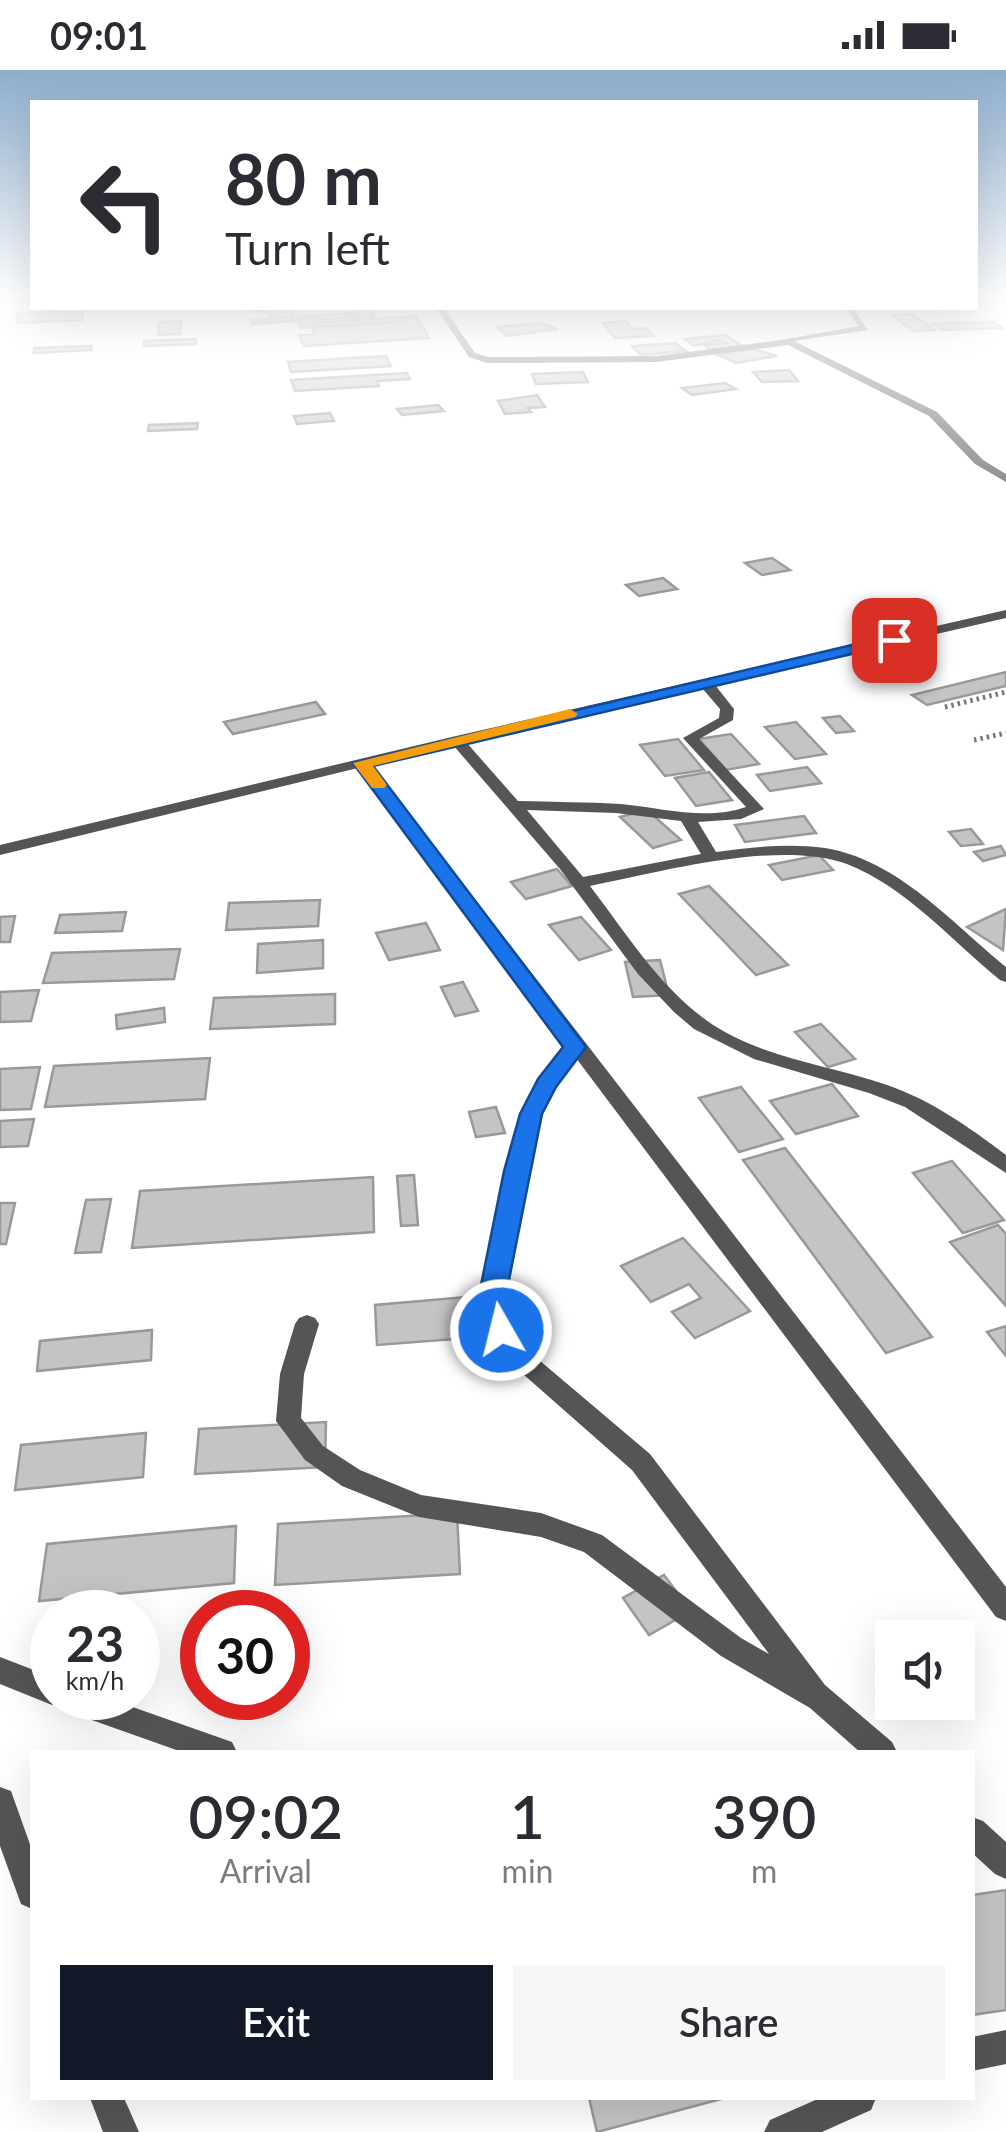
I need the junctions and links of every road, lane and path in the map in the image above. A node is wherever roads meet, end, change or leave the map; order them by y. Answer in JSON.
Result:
{"nodes":[{"id":1,"x":888,"y":391,"type":"edge"},
{"id":2,"x":1006,"y":479,"type":"edge"},
{"id":3,"x":1006,"y":614,"type":"edge"},
{"id":4,"x":706,"y":683,"type":"junction"},
{"id":5,"x":1006,"y":692,"type":"edge"},
{"id":6,"x":946,"y":707,"type":"dead end"},
{"id":7,"x":1006,"y":734,"type":"edge"},
{"id":8,"x":456,"y":740,"type":"junction"},
{"id":9,"x":974,"y":740,"type":"dead end"},
{"id":10,"x":362,"y":763,"type":"junction"},
{"id":11,"x":513,"y":805,"type":"junction"},
{"id":12,"x":686,"y":816,"type":"junction"},
{"id":13,"x":0,"y":850,"type":"edge"},
{"id":14,"x":712,"y":858,"type":"junction"},
{"id":15,"x":580,"y":883,"type":"junction"},
{"id":16,"x":1006,"y":976,"type":"edge"},
{"id":17,"x":575,"y":1047,"type":"junction"},
{"id":18,"x":1006,"y":1166,"type":"edge"},
{"id":19,"x":306,"y":1324,"type":"dead end"},
{"id":20,"x":1006,"y":1608,"type":"edge"},
{"id":21,"x":0,"y":1670,"type":"edge"},
{"id":22,"x":30,"y":1682,"type":"edge"},
{"id":23,"x":820,"y":1698,"type":"junction"},
{"id":24,"x":131,"y":1720,"type":"edge"},
{"id":25,"x":216,"y":1750,"type":"edge"},
{"id":26,"x":880,"y":1750,"type":"edge"},
{"id":27,"x":0,"y":1802,"type":"edge"},
{"id":28,"x":975,"y":1835,"type":"edge"},
{"id":29,"x":1006,"y":1863,"type":"edge"},
{"id":30,"x":30,"y":1887,"type":"edge"},
{"id":31,"x":1006,"y":2047,"type":"edge"},
{"id":32,"x":975,"y":2053,"type":"edge"},
{"id":33,"x":108,"y":2100,"type":"edge"},
{"id":34,"x":855,"y":2100,"type":"edge"},
{"id":35,"x":122,"y":2132,"type":"edge"},
{"id":36,"x":782,"y":2132,"type":"edge"}],
"edges":[{"from":1,"to":2,"type":"street"},
{"from":3,"to":4,"type":"street"},
{"from":4,"to":8,"type":"street"},
{"from":4,"to":12,"type":"street"},
{"from":5,"to":6,"type":"path"},
{"from":7,"to":9,"type":"path"},
{"from":8,"to":10,"type":"street"},
{"from":8,"to":11,"type":"street"},
{"from":10,"to":13,"type":"street"},
{"from":10,"to":17,"type":"street"},
{"from":11,"to":12,"type":"street"},
{"from":11,"to":15,"type":"street"},
{"from":12,"to":14,"type":"street"},
{"from":14,"to":15,"type":"street"},
{"from":14,"to":16,"type":"street"},
{"from":15,"to":18,"type":"street"},
{"from":17,"to":20,"type":"street"},
{"from":17,"to":23,"type":"street"},
{"from":19,"to":23,"type":"street"},
{"from":21,"to":22,"type":"street"},
{"from":23,"to":26,"type":"street"},
{"from":24,"to":25,"type":"street"},
{"from":27,"to":30,"type":"street"},
{"from":28,"to":29,"type":"street"},
{"from":31,"to":32,"type":"street"},
{"from":33,"to":35,"type":"street"},
{"from":34,"to":36,"type":"street"}]}
